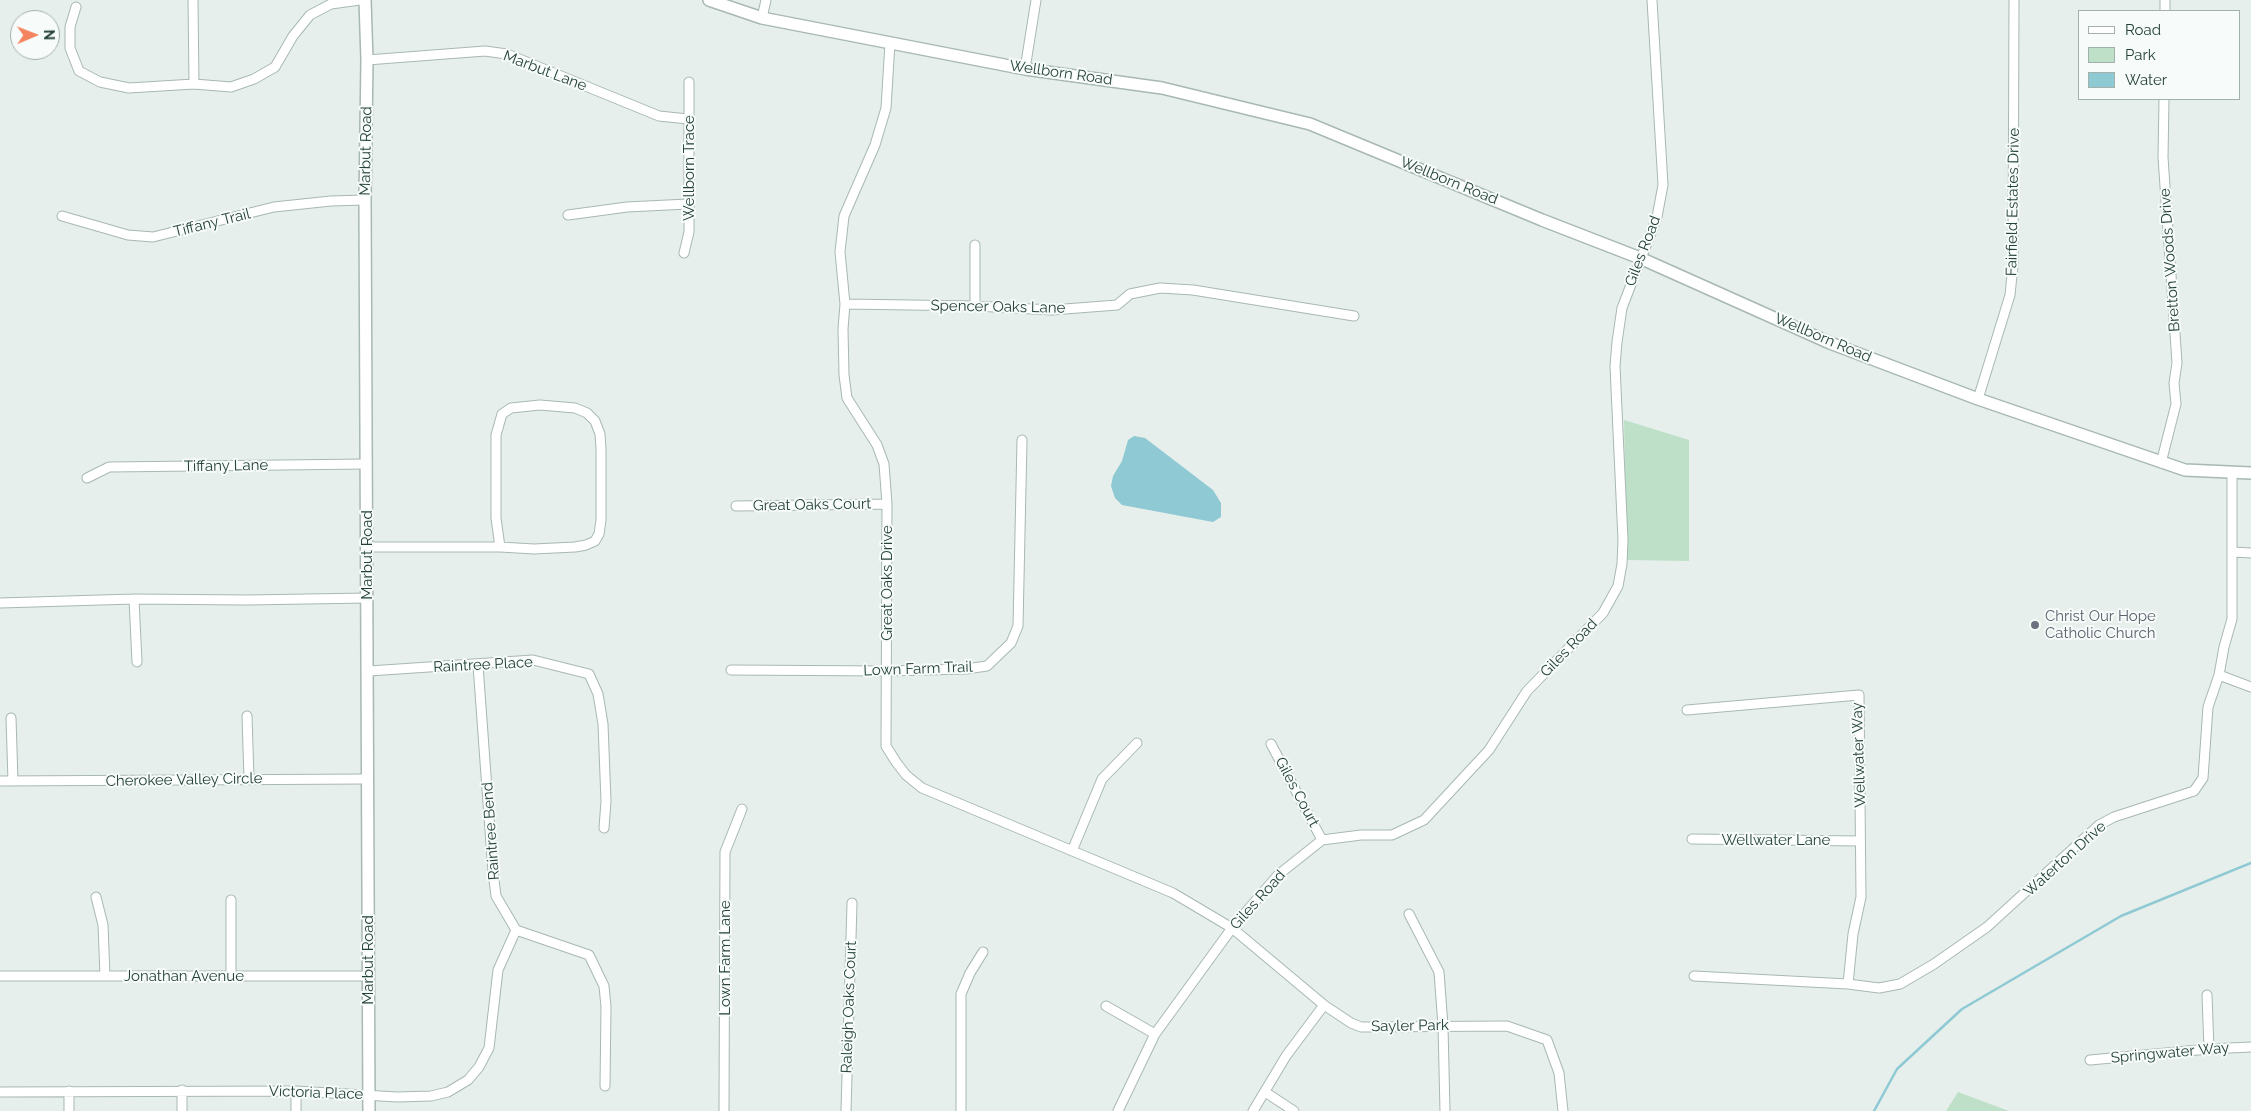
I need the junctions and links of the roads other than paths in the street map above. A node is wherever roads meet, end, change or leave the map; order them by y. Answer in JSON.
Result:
{"nodes":[{"id":1,"x":193,"y":0,"type":"edge"},
{"id":2,"x":360,"y":0,"type":"edge"},
{"id":3,"x":365,"y":0,"type":"edge"},
{"id":4,"x":709,"y":0,"type":"edge"},
{"id":5,"x":766,"y":0,"type":"edge"},
{"id":6,"x":1036,"y":0,"type":"edge"},
{"id":7,"x":1652,"y":0,"type":"edge"},
{"id":8,"x":2014,"y":0,"type":"edge"},
{"id":9,"x":76,"y":7,"type":"dead end"},
{"id":10,"x":762,"y":18,"type":"junction"},
{"id":11,"x":890,"y":43,"type":"junction"},
{"id":12,"x":367,"y":60,"type":"junction"},
{"id":13,"x":1025,"y":69,"type":"junction"},
{"id":14,"x":689,"y":82,"type":"dead end"},
{"id":15,"x":194,"y":84,"type":"junction"},
{"id":16,"x":2164,"y":100,"type":"edge"},
{"id":17,"x":688,"y":119,"type":"junction"},
{"id":18,"x":365,"y":200,"type":"junction"},
{"id":19,"x":688,"y":204,"type":"junction"},
{"id":20,"x":568,"y":215,"type":"dead end"},
{"id":21,"x":62,"y":216,"type":"dead end"},
{"id":22,"x":975,"y":244,"type":"dead end"},
{"id":23,"x":684,"y":253,"type":"dead end"},
{"id":24,"x":1640,"y":258,"type":"junction"},
{"id":25,"x":845,"y":304,"type":"junction"},
{"id":26,"x":975,"y":306,"type":"junction"},
{"id":27,"x":1354,"y":316,"type":"dead end"},
{"id":28,"x":1978,"y":399,"type":"junction"},
{"id":29,"x":1022,"y":440,"type":"dead end"},
{"id":30,"x":2161,"y":463,"type":"junction"},
{"id":31,"x":367,"y":464,"type":"junction"},
{"id":32,"x":2232,"y":473,"type":"junction"},
{"id":33,"x":2251,"y":473,"type":"edge"},
{"id":34,"x":87,"y":478,"type":"dead end"},
{"id":35,"x":887,"y":504,"type":"junction"},
{"id":36,"x":736,"y":506,"type":"dead end"},
{"id":37,"x":367,"y":547,"type":"junction"},
{"id":38,"x":500,"y":547,"type":"junction"},
{"id":39,"x":2233,"y":552,"type":"junction"},
{"id":40,"x":2251,"y":553,"type":"edge"},
{"id":41,"x":367,"y":598,"type":"junction"},
{"id":42,"x":134,"y":599,"type":"junction"},
{"id":43,"x":0,"y":603,"type":"edge"},
{"id":44,"x":137,"y":662,"type":"dead end"},
{"id":45,"x":478,"y":665,"type":"junction"},
{"id":46,"x":731,"y":670,"type":"dead end"},
{"id":47,"x":369,"y":671,"type":"junction"},
{"id":48,"x":887,"y":671,"type":"junction"},
{"id":49,"x":2219,"y":675,"type":"junction"},
{"id":50,"x":2251,"y":686,"type":"edge"},
{"id":51,"x":1687,"y":710,"type":"dead end"},
{"id":52,"x":247,"y":716,"type":"dead end"},
{"id":53,"x":11,"y":718,"type":"dead end"},
{"id":54,"x":1137,"y":743,"type":"dead end"},
{"id":55,"x":1271,"y":744,"type":"dead end"},
{"id":56,"x":248,"y":779,"type":"junction"},
{"id":57,"x":368,"y":779,"type":"junction"},
{"id":58,"x":0,"y":781,"type":"edge"},
{"id":59,"x":13,"y":781,"type":"junction"},
{"id":60,"x":742,"y":809,"type":"dead end"},
{"id":61,"x":604,"y":828,"type":"dead end"},
{"id":62,"x":1692,"y":839,"type":"dead end"},
{"id":63,"x":1322,"y":840,"type":"junction"},
{"id":64,"x":1860,"y":841,"type":"junction"},
{"id":65,"x":1072,"y":851,"type":"junction"},
{"id":66,"x":96,"y":897,"type":"dead end"},
{"id":67,"x":231,"y":900,"type":"dead end"},
{"id":68,"x":852,"y":903,"type":"dead end"},
{"id":69,"x":1409,"y":914,"type":"dead end"},
{"id":70,"x":1232,"y":928,"type":"junction"},
{"id":71,"x":516,"y":930,"type":"junction"},
{"id":72,"x":983,"y":952,"type":"dead end"},
{"id":73,"x":231,"y":975,"type":"junction"},
{"id":74,"x":0,"y":976,"type":"edge"},
{"id":75,"x":105,"y":976,"type":"junction"},
{"id":76,"x":368,"y":976,"type":"junction"},
{"id":77,"x":1694,"y":976,"type":"dead end"},
{"id":78,"x":1848,"y":984,"type":"junction"},
{"id":79,"x":2207,"y":995,"type":"dead end"},
{"id":80,"x":1324,"y":1005,"type":"junction"},
{"id":81,"x":1106,"y":1006,"type":"dead end"},
{"id":82,"x":1443,"y":1026,"type":"junction"},
{"id":83,"x":1155,"y":1034,"type":"junction"},
{"id":84,"x":2251,"y":1046,"type":"edge"},
{"id":85,"x":2209,"y":1049,"type":"junction"},
{"id":86,"x":2090,"y":1060,"type":"dead end"},
{"id":87,"x":605,"y":1086,"type":"dead end"},
{"id":88,"x":182,"y":1090,"type":"junction"},
{"id":89,"x":69,"y":1091,"type":"junction"},
{"id":90,"x":296,"y":1091,"type":"junction"},
{"id":91,"x":0,"y":1092,"type":"edge"},
{"id":92,"x":1264,"y":1092,"type":"junction"},
{"id":93,"x":369,"y":1096,"type":"junction"},
{"id":94,"x":69,"y":1111,"type":"edge"},
{"id":95,"x":182,"y":1111,"type":"edge"},
{"id":96,"x":296,"y":1111,"type":"edge"},
{"id":97,"x":369,"y":1111,"type":"edge"},
{"id":98,"x":724,"y":1111,"type":"edge"},
{"id":99,"x":846,"y":1111,"type":"edge"},
{"id":100,"x":961,"y":1111,"type":"edge"},
{"id":101,"x":1118,"y":1111,"type":"edge"},
{"id":102,"x":1253,"y":1111,"type":"edge"},
{"id":103,"x":1294,"y":1111,"type":"edge"},
{"id":104,"x":1444,"y":1111,"type":"edge"},
{"id":105,"x":1563,"y":1111,"type":"edge"}],
"edges":[{"from":1,"to":15,"type":"street"},
{"from":2,"to":15,"type":"street"},
{"from":3,"to":12,"type":"street","name":"Marbut Road"},
{"from":4,"to":10,"type":"street","name":"Wellborn Road"},
{"from":5,"to":10,"type":"street"},
{"from":6,"to":13,"type":"street"},
{"from":7,"to":24,"type":"street","name":"Giles Road"},
{"from":8,"to":28,"type":"street","name":"Fairfield Estates Drive"},
{"from":9,"to":15,"type":"street"},
{"from":10,"to":11,"type":"street","name":"Wellborn Road"},
{"from":11,"to":13,"type":"street","name":"Wellborn Road"},
{"from":11,"to":25,"type":"street","name":"Great Oaks Drive"},
{"from":12,"to":17,"type":"street","name":"Marbut Lane"},
{"from":12,"to":18,"type":"street","name":"Marbut Road"},
{"from":13,"to":24,"type":"street","name":"Wellborn Road"},
{"from":14,"to":17,"type":"street","name":"Wellborn Trace"},
{"from":16,"to":30,"type":"street","name":"Bretton Woods Drive"},
{"from":17,"to":19,"type":"street","name":"Wellborn Trace"},
{"from":18,"to":21,"type":"street","name":"Tiffany Trail"},
{"from":18,"to":31,"type":"street","name":"Marbut Road"},
{"from":19,"to":20,"type":"street"},
{"from":19,"to":23,"type":"street","name":"Wellborn Trace"},
{"from":22,"to":26,"type":"street"},
{"from":24,"to":28,"type":"street","name":"Wellborn Road"},
{"from":24,"to":63,"type":"street","name":"Giles Road"},
{"from":25,"to":26,"type":"street","name":"Spencer Oaks Lane"},
{"from":25,"to":35,"type":"street","name":"Great Oaks Drive"},
{"from":26,"to":27,"type":"street","name":"Spencer Oaks Lane"},
{"from":28,"to":30,"type":"street","name":"Wellborn Road"},
{"from":29,"to":48,"type":"street","name":"Lown Farm Trail"},
{"from":30,"to":32,"type":"street","name":"Wellborn Road"},
{"from":31,"to":34,"type":"street","name":"Tiffany Lane"},
{"from":31,"to":37,"type":"street","name":"Marbut Road"},
{"from":32,"to":33,"type":"street","name":"Wellborn Road"},
{"from":32,"to":39,"type":"street","name":"Waterton Drive"},
{"from":35,"to":36,"type":"street","name":"Great Oaks Court"},
{"from":35,"to":48,"type":"street","name":"Great Oaks Drive"},
{"from":37,"to":38,"type":"street"},
{"from":37,"to":41,"type":"street","name":"Marbut Road"},
{"from":38,"to":38,"type":"street"},
{"from":39,"to":40,"type":"street"},
{"from":39,"to":49,"type":"street","name":"Waterton Drive"},
{"from":41,"to":42,"type":"street"},
{"from":41,"to":47,"type":"street","name":"Marbut Road"},
{"from":42,"to":43,"type":"street"},
{"from":42,"to":44,"type":"street"},
{"from":45,"to":47,"type":"street","name":"Raintree Place"},
{"from":45,"to":61,"type":"street","name":"Raintree Place"},
{"from":45,"to":71,"type":"street","name":"Raintree Bend"},
{"from":46,"to":48,"type":"street","name":"Lown Farm Trail"},
{"from":47,"to":57,"type":"street","name":"Marbut Road"},
{"from":48,"to":65,"type":"street","name":"Great Oaks Drive"},
{"from":49,"to":50,"type":"street"},
{"from":49,"to":78,"type":"street","name":"Waterton Drive"},
{"from":51,"to":64,"type":"street","name":"Wellwater Way"},
{"from":52,"to":56,"type":"street"},
{"from":53,"to":59,"type":"street"},
{"from":54,"to":65,"type":"street"},
{"from":55,"to":63,"type":"street","name":"Giles Court"},
{"from":56,"to":57,"type":"street","name":"Cherokee Valley Circle"},
{"from":56,"to":59,"type":"street","name":"Cherokee Valley Circle"},
{"from":57,"to":76,"type":"street","name":"Marbut Road"},
{"from":58,"to":59,"type":"street","name":"Cherokee Valley Circle"},
{"from":60,"to":98,"type":"street","name":"Lown Farm Lane"},
{"from":62,"to":64,"type":"street","name":"Wellwater Lane"},
{"from":63,"to":70,"type":"street","name":"Giles Road"},
{"from":64,"to":78,"type":"street","name":"Wellwater Way"},
{"from":65,"to":70,"type":"street","name":"Great Oaks Drive"},
{"from":66,"to":75,"type":"street"},
{"from":67,"to":73,"type":"street"},
{"from":68,"to":99,"type":"street","name":"Raleigh Oaks Court"},
{"from":69,"to":82,"type":"street"},
{"from":70,"to":80,"type":"street","name":"Sayler Park"},
{"from":70,"to":83,"type":"street","name":"Giles Road"},
{"from":71,"to":87,"type":"street"},
{"from":71,"to":93,"type":"street","name":"Victoria Place"},
{"from":72,"to":100,"type":"street"},
{"from":73,"to":75,"type":"street","name":"Jonathan Avenue"},
{"from":73,"to":76,"type":"street","name":"Jonathan Avenue"},
{"from":74,"to":75,"type":"street","name":"Jonathan Avenue"},
{"from":76,"to":93,"type":"street","name":"Marbut Road"},
{"from":77,"to":78,"type":"street","name":"Waterton Drive"},
{"from":79,"to":85,"type":"street"},
{"from":80,"to":82,"type":"street","name":"Sayler Park"},
{"from":80,"to":92,"type":"street"},
{"from":81,"to":83,"type":"street"},
{"from":82,"to":104,"type":"street"},
{"from":82,"to":105,"type":"street","name":"Sayler Park"},
{"from":83,"to":101,"type":"street","name":"Giles Road"},
{"from":84,"to":85,"type":"street","name":"Springwater Way"},
{"from":85,"to":86,"type":"street","name":"Springwater Way"},
{"from":88,"to":89,"type":"street","name":"Victoria Place"},
{"from":88,"to":90,"type":"street","name":"Victoria Place"},
{"from":88,"to":95,"type":"street"},
{"from":89,"to":91,"type":"street","name":"Victoria Place"},
{"from":89,"to":94,"type":"street"},
{"from":90,"to":93,"type":"street","name":"Victoria Place"},
{"from":90,"to":96,"type":"street"},
{"from":92,"to":102,"type":"street"},
{"from":92,"to":103,"type":"street"},
{"from":93,"to":97,"type":"street","name":"Marbut Road"}]}
